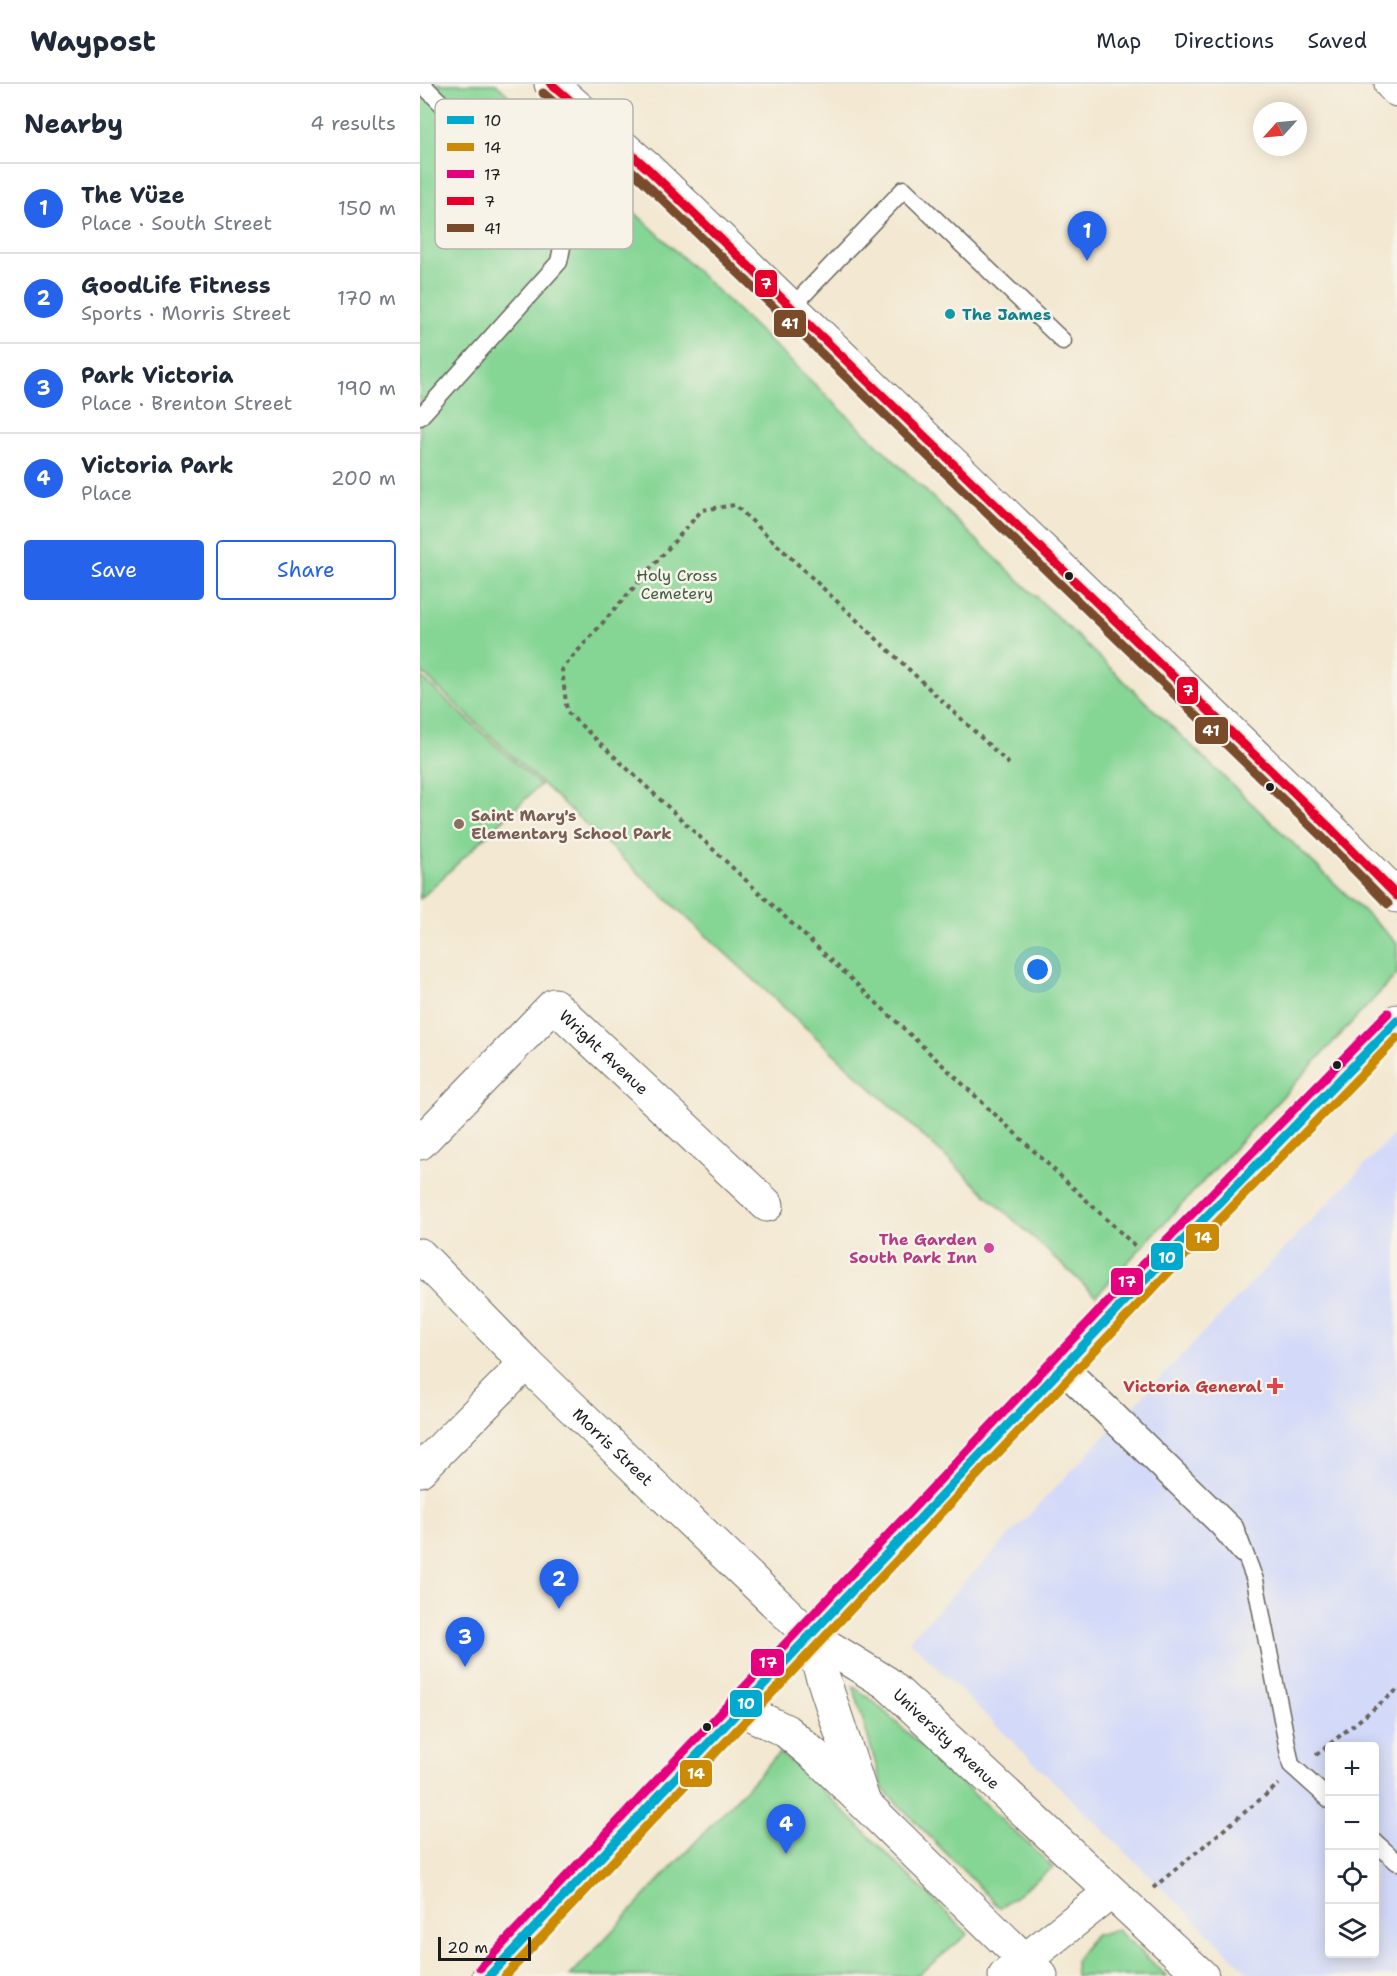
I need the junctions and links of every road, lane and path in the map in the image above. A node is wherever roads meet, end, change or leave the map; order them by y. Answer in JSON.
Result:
{"nodes":[{"id":1,"x":422,"y":84,"type":"edge"},
{"id":2,"x":551,"y":84,"type":"edge"},
{"id":3,"x":1391,"y":84,"type":"edge"},
{"id":4,"x":1397,"y":90,"type":"edge"},
{"id":5,"x":437,"y":99,"type":"edge"},
{"id":6,"x":568,"y":99,"type":"edge"},
{"id":7,"x":633,"y":156,"type":"edge"},
{"id":8,"x":562,"y":249,"type":"edge"},
{"id":9,"x":791,"y":308,"type":"junction"},
{"id":10,"x":1063,"y":341,"type":"dead end"},
{"id":11,"x":420,"y":417,"type":"edge"},
{"id":12,"x":1009,"y":764,"type":"dead end"},
{"id":13,"x":1397,"y":896,"type":"edge"},
{"id":14,"x":1397,"y":1021,"type":"edge"},
{"id":15,"x":420,"y":1143,"type":"edge"},
{"id":16,"x":767,"y":1205,"type":"dead end"},
{"id":17,"x":420,"y":1255,"type":"edge"},
{"id":18,"x":1157,"y":1267,"type":"junction"},
{"id":19,"x":526,"y":1363,"type":"junction"},
{"id":20,"x":1062,"y":1368,"type":"junction"},
{"id":21,"x":420,"y":1470,"type":"edge"},
{"id":22,"x":809,"y":1635,"type":"junction"},
{"id":23,"x":1397,"y":1690,"type":"edge"},
{"id":24,"x":740,"y":1709,"type":"junction"},
{"id":25,"x":1296,"y":1770,"type":"junction"},
{"id":26,"x":1325,"y":1796,"type":"edge"},
{"id":27,"x":864,"y":1801,"type":"junction"},
{"id":28,"x":1379,"y":1846,"type":"edge"},
{"id":29,"x":1397,"y":1862,"type":"edge"},
{"id":30,"x":1121,"y":1900,"type":"junction"},
{"id":31,"x":1023,"y":1971,"type":"edge"},
{"id":32,"x":489,"y":1976,"type":"edge"},
{"id":33,"x":1202,"y":1976,"type":"edge"}],
"edges":[{"from":1,"to":5,"type":"lane"},
{"from":2,"to":6,"type":"street"},
{"from":3,"to":4,"type":"street"},
{"from":7,"to":9,"type":"street"},
{"from":8,"to":11,"type":"lane"},
{"from":9,"to":10,"type":"lane"},
{"from":9,"to":13,"type":"street"},
{"from":12,"to":18,"type":"path"},
{"from":14,"to":18,"type":"street"},
{"from":15,"to":16,"type":"street","name":"Wright Avenue"},
{"from":17,"to":19,"type":"street","name":"Morris Street"},
{"from":18,"to":20,"type":"street"},
{"from":19,"to":21,"type":"street"},
{"from":19,"to":22,"type":"street","name":"Morris Street"},
{"from":20,"to":22,"type":"street"},
{"from":20,"to":25,"type":"lane"},
{"from":22,"to":24,"type":"street"},
{"from":22,"to":27,"type":"street"},
{"from":22,"to":30,"type":"street","name":"University Avenue"},
{"from":23,"to":25,"type":"path"},
{"from":24,"to":27,"type":"street"},
{"from":24,"to":32,"type":"street"},
{"from":25,"to":26,"type":"lane"},
{"from":25,"to":30,"type":"path"},
{"from":27,"to":31,"type":"street"},
{"from":28,"to":29,"type":"lane"},
{"from":30,"to":31,"type":"street"},
{"from":30,"to":33,"type":"street","name":"University Avenue"}]}
